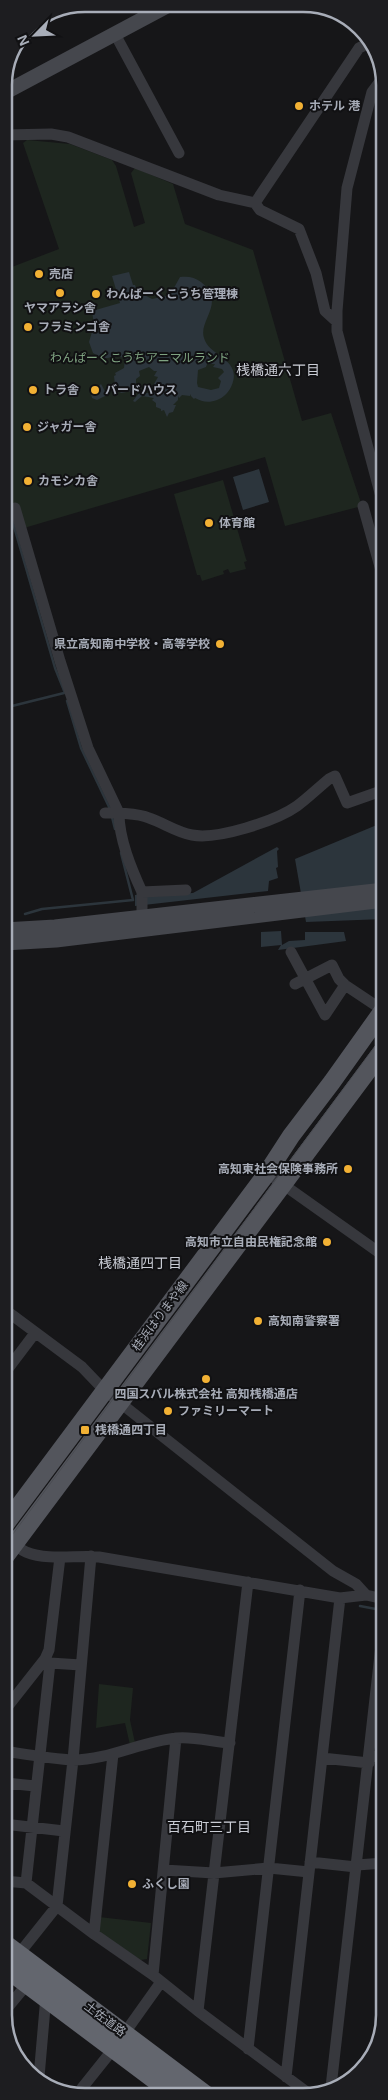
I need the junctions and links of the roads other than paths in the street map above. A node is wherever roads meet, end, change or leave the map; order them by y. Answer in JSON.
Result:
{"nodes":[{"id":1,"x":156,"y":12,"type":"edge"},
{"id":2,"x":115,"y":34,"type":"junction"},
{"id":3,"x":364,"y":46,"type":"edge"},
{"id":4,"x":376,"y":87,"type":"edge"},
{"id":5,"x":13,"y":88,"type":"edge"},
{"id":6,"x":13,"y":135,"type":"edge"},
{"id":7,"x":179,"y":154,"type":"dead end"},
{"id":8,"x":255,"y":202,"type":"junction"},
{"id":9,"x":337,"y":322,"type":"junction"},
{"id":10,"x":376,"y":478,"type":"edge"},
{"id":11,"x":363,"y":506,"type":"dead end"},
{"id":12,"x":15,"y":508,"type":"dead end"},
{"id":13,"x":376,"y":552,"type":"edge"},
{"id":14,"x":376,"y":793,"type":"edge"},
{"id":15,"x":105,"y":813,"type":"dead end"},
{"id":16,"x":119,"y":813,"type":"junction"},
{"id":17,"x":186,"y":890,"type":"dead end"},
{"id":18,"x":376,"y":891,"type":"edge"},
{"id":19,"x":142,"y":892,"type":"junction"},
{"id":20,"x":376,"y":900,"type":"edge"},
{"id":21,"x":301,"y":904,"type":"junction"},
{"id":22,"x":142,"y":911,"type":"junction"},
{"id":23,"x":13,"y":929,"type":"edge"},
{"id":24,"x":13,"y":943,"type":"edge"},
{"id":25,"x":291,"y":952,"type":"dead end"},
{"id":26,"x":300,"y":981,"type":"junction"},
{"id":27,"x":345,"y":985,"type":"junction"},
{"id":28,"x":376,"y":1005,"type":"edge"},
{"id":29,"x":376,"y":1020,"type":"edge"},
{"id":30,"x":376,"y":1059,"type":"edge"},
{"id":31,"x":267,"y":1173,"type":"junction"},
{"id":32,"x":282,"y":1184,"type":"junction"},
{"id":33,"x":376,"y":1250,"type":"edge"},
{"id":34,"x":12,"y":1315,"type":"edge"},
{"id":35,"x":35,"y":1332,"type":"junction"},
{"id":36,"x":12,"y":1363,"type":"edge"},
{"id":37,"x":104,"y":1390,"type":"junction"},
{"id":38,"x":121,"y":1403,"type":"junction"},
{"id":39,"x":12,"y":1515,"type":"edge"},
{"id":40,"x":12,"y":1536,"type":"edge"},
{"id":41,"x":12,"y":1541,"type":"edge"},
{"id":42,"x":91,"y":1556,"type":"junction"},
{"id":43,"x":60,"y":1557,"type":"junction"},
{"id":44,"x":248,"y":1582,"type":"junction"},
{"id":45,"x":300,"y":1590,"type":"junction"},
{"id":46,"x":366,"y":1595,"type":"junction"},
{"id":47,"x":376,"y":1597,"type":"edge"},
{"id":48,"x":340,"y":1598,"type":"junction"},
{"id":49,"x":47,"y":1661,"type":"junction"},
{"id":50,"x":81,"y":1665,"type":"junction"},
{"id":51,"x":376,"y":1694,"type":"edge"},
{"id":52,"x":12,"y":1702,"type":"edge"},
{"id":53,"x":176,"y":1738,"type":"junction"},
{"id":54,"x":230,"y":1743,"type":"junction"},
{"id":55,"x":12,"y":1752,"type":"edge"},
{"id":56,"x":113,"y":1754,"type":"junction"},
{"id":57,"x":39,"y":1755,"type":"junction"},
{"id":58,"x":322,"y":1758,"type":"junction"},
{"id":59,"x":376,"y":1759,"type":"edge"},
{"id":60,"x":73,"y":1760,"type":"junction"},
{"id":61,"x":369,"y":1760,"type":"junction"},
{"id":62,"x":12,"y":1784,"type":"edge"},
{"id":63,"x":35,"y":1786,"type":"junction"},
{"id":64,"x":12,"y":1825,"type":"edge"},
{"id":65,"x":31,"y":1827,"type":"junction"},
{"id":66,"x":64,"y":1831,"type":"junction"},
{"id":67,"x":376,"y":1864,"type":"edge"},
{"id":68,"x":356,"y":1866,"type":"junction"},
{"id":69,"x":309,"y":1867,"type":"junction"},
{"id":70,"x":269,"y":1868,"type":"junction"},
{"id":71,"x":164,"y":1870,"type":"junction"},
{"id":72,"x":214,"y":1873,"type":"junction"},
{"id":73,"x":12,"y":1882,"type":"edge"},
{"id":74,"x":26,"y":1883,"type":"junction"},
{"id":75,"x":57,"y":1906,"type":"junction"},
{"id":76,"x":94,"y":1934,"type":"junction"},
{"id":77,"x":12,"y":1952,"type":"edge"},
{"id":78,"x":12,"y":1957,"type":"edge"},
{"id":79,"x":12,"y":1959,"type":"edge"},
{"id":80,"x":157,"y":1978,"type":"junction"},
{"id":81,"x":28,"y":1983,"type":"junction"},
{"id":82,"x":46,"y":1996,"type":"junction"},
{"id":83,"x":12,"y":2002,"type":"edge"},
{"id":84,"x":198,"y":2012,"type":"junction"},
{"id":85,"x":119,"y":2041,"type":"junction"},
{"id":86,"x":248,"y":2049,"type":"junction"},
{"id":87,"x":40,"y":2071,"type":"edge"},
{"id":88,"x":286,"y":2077,"type":"junction"},
{"id":89,"x":333,"y":2081,"type":"edge"},
{"id":90,"x":82,"y":2088,"type":"edge"},
{"id":91,"x":169,"y":2088,"type":"edge"},
{"id":92,"x":194,"y":2088,"type":"edge"},
{"id":93,"x":301,"y":2088,"type":"edge"}],
"edges":[{"from":1,"to":2,"type":"street"},
{"from":2,"to":5,"type":"street"},
{"from":2,"to":7,"type":"street"},
{"from":3,"to":8,"type":"street"},
{"from":4,"to":9,"type":"street"},
{"from":6,"to":8,"type":"street"},
{"from":8,"to":9,"type":"street"},
{"from":9,"to":10,"type":"street"},
{"from":11,"to":13,"type":"street"},
{"from":12,"to":16,"type":"street"},
{"from":14,"to":16,"type":"street"},
{"from":15,"to":16,"type":"street"},
{"from":16,"to":19,"type":"street"},
{"from":17,"to":19,"type":"street"},
{"from":18,"to":21,"type":"street"},
{"from":19,"to":22,"type":"street"},
{"from":20,"to":21,"type":"street"},
{"from":21,"to":22,"type":"street"},
{"from":21,"to":24,"type":"street"},
{"from":22,"to":23,"type":"street"},
{"from":25,"to":26,"type":"street"},
{"from":26,"to":27,"type":"street"},
{"from":26,"to":27,"type":"street"},
{"from":27,"to":28,"type":"street"},
{"from":29,"to":31,"type":"main road","name":"桂浜はりまや線"},
{"from":30,"to":32,"type":"main road","name":"桂浜はりまや線"},
{"from":31,"to":32,"type":"street"},
{"from":31,"to":37,"type":"main road","name":"桂浜はりまや線"},
{"from":32,"to":33,"type":"street"},
{"from":32,"to":38,"type":"main road","name":"桂浜はりまや線"},
{"from":34,"to":35,"type":"street"},
{"from":35,"to":36,"type":"street"},
{"from":35,"to":37,"type":"street"},
{"from":37,"to":38,"type":"street"},
{"from":37,"to":39,"type":"main road","name":"桂浜はりまや線"},
{"from":38,"to":40,"type":"main road","name":"桂浜はりまや線"},
{"from":38,"to":46,"type":"street"},
{"from":41,"to":43,"type":"street"},
{"from":42,"to":43,"type":"street"},
{"from":42,"to":44,"type":"street"},
{"from":42,"to":50,"type":"street"},
{"from":43,"to":49,"type":"street"},
{"from":44,"to":45,"type":"street"},
{"from":44,"to":54,"type":"street"},
{"from":45,"to":48,"type":"street"},
{"from":45,"to":70,"type":"street"},
{"from":46,"to":47,"type":"street"},
{"from":46,"to":48,"type":"street"},
{"from":48,"to":58,"type":"street"},
{"from":49,"to":50,"type":"street"},
{"from":49,"to":52,"type":"street"},
{"from":49,"to":57,"type":"street"},
{"from":50,"to":60,"type":"street"},
{"from":51,"to":61,"type":"street"},
{"from":53,"to":54,"type":"street"},
{"from":53,"to":56,"type":"street"},
{"from":53,"to":71,"type":"street"},
{"from":54,"to":72,"type":"street"},
{"from":55,"to":57,"type":"street"},
{"from":56,"to":60,"type":"street"},
{"from":56,"to":76,"type":"street"},
{"from":57,"to":60,"type":"street"},
{"from":57,"to":63,"type":"street"},
{"from":58,"to":61,"type":"street"},
{"from":58,"to":69,"type":"street"},
{"from":59,"to":61,"type":"street"},
{"from":60,"to":66,"type":"street"},
{"from":61,"to":68,"type":"street"},
{"from":62,"to":63,"type":"street"},
{"from":63,"to":65,"type":"street"},
{"from":64,"to":65,"type":"street"},
{"from":65,"to":66,"type":"street"},
{"from":65,"to":74,"type":"street"},
{"from":66,"to":75,"type":"street"},
{"from":67,"to":68,"type":"street"},
{"from":68,"to":69,"type":"street"},
{"from":68,"to":89,"type":"street"},
{"from":69,"to":70,"type":"street"},
{"from":69,"to":88,"type":"street"},
{"from":70,"to":72,"type":"street"},
{"from":70,"to":86,"type":"street"},
{"from":71,"to":72,"type":"street"},
{"from":71,"to":80,"type":"street"},
{"from":72,"to":84,"type":"street"},
{"from":73,"to":74,"type":"street"},
{"from":74,"to":75,"type":"street"},
{"from":75,"to":76,"type":"street"},
{"from":75,"to":77,"type":"street"},
{"from":76,"to":80,"type":"street"},
{"from":78,"to":85,"type":"highway","name":"土佐道路"},
{"from":79,"to":81,"type":"highway","name":"土佐道路"},
{"from":80,"to":84,"type":"street"},
{"from":80,"to":85,"type":"street"},
{"from":81,"to":82,"type":"highway","name":"土佐道路"},
{"from":81,"to":83,"type":"street"},
{"from":82,"to":85,"type":"highway","name":"土佐道路"},
{"from":82,"to":87,"type":"street"},
{"from":84,"to":86,"type":"street"},
{"from":85,"to":90,"type":"street"},
{"from":85,"to":91,"type":"highway","name":"土佐道路"},
{"from":85,"to":92,"type":"highway","name":"土佐道路"},
{"from":86,"to":88,"type":"street"},
{"from":88,"to":93,"type":"street"}]}
